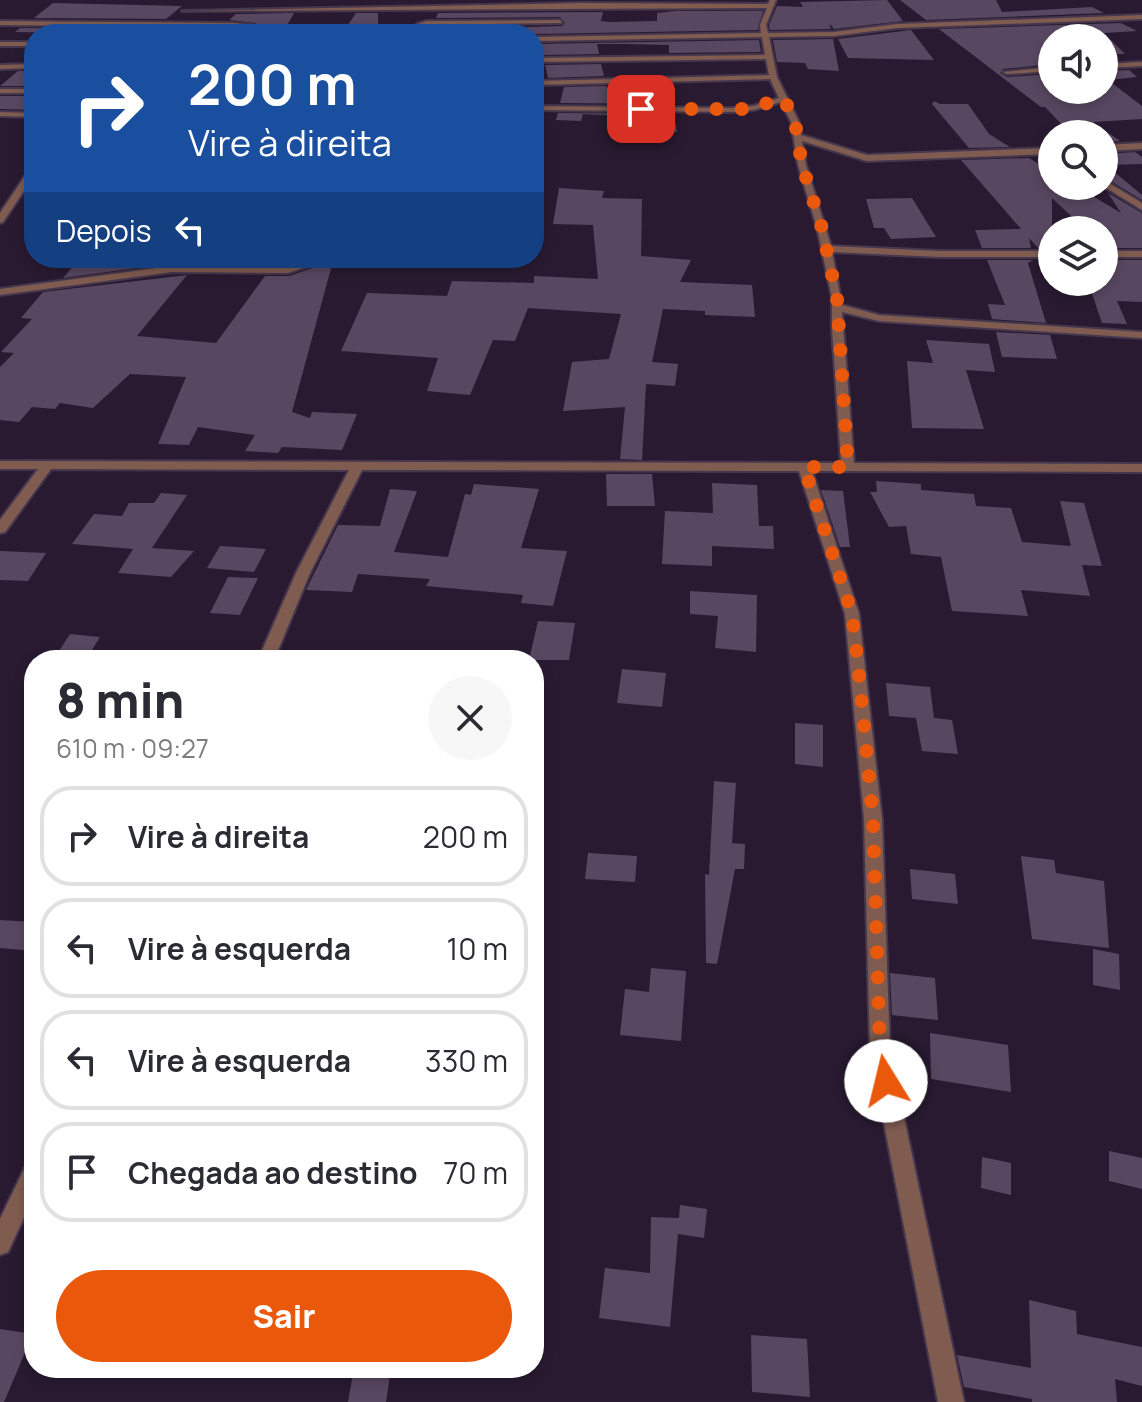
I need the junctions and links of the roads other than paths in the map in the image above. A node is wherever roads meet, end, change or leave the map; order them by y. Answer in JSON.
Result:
{"nodes":[{"id":1,"x":196,"y":0,"type":"edge"},
{"id":2,"x":772,"y":3,"type":"edge"},
{"id":3,"x":185,"y":11,"type":"junction"},
{"id":4,"x":1142,"y":17,"type":"edge"},
{"id":5,"x":560,"y":22,"type":"dead end"},
{"id":6,"x":0,"y":23,"type":"edge"},
{"id":7,"x":86,"y":24,"type":"edge"},
{"id":8,"x":173,"y":24,"type":"edge"},
{"id":9,"x":420,"y":24,"type":"edge"},
{"id":10,"x":765,"y":35,"type":"junction"},
{"id":11,"x":544,"y":39,"type":"edge"},
{"id":12,"x":0,"y":44,"type":"edge"},
{"id":13,"x":24,"y":44,"type":"edge"},
{"id":14,"x":769,"y":57,"type":"junction"},
{"id":15,"x":544,"y":60,"type":"edge"},
{"id":16,"x":1142,"y":64,"type":"edge"},
{"id":17,"x":1118,"y":65,"type":"edge"},
{"id":18,"x":24,"y":66,"type":"edge"},
{"id":19,"x":0,"y":67,"type":"edge"},
{"id":20,"x":1038,"y":70,"type":"edge"},
{"id":21,"x":1007,"y":72,"type":"dead end"},
{"id":22,"x":773,"y":77,"type":"junction"},
{"id":23,"x":544,"y":83,"type":"edge"},
{"id":24,"x":0,"y":91,"type":"edge"},
{"id":25,"x":24,"y":91,"type":"edge"},
{"id":26,"x":784,"y":99,"type":"junction"},
{"id":27,"x":544,"y":108,"type":"edge"},
{"id":28,"x":0,"y":114,"type":"edge"},
{"id":29,"x":24,"y":115,"type":"edge"},
{"id":30,"x":798,"y":137,"type":"junction"},
{"id":31,"x":1142,"y":146,"type":"edge"},
{"id":32,"x":1118,"y":147,"type":"edge"},
{"id":33,"x":1038,"y":152,"type":"edge"},
{"id":34,"x":24,"y":184,"type":"edge"},
{"id":35,"x":1118,"y":192,"type":"edge"},
{"id":36,"x":1142,"y":207,"type":"edge"},
{"id":37,"x":0,"y":220,"type":"edge"},
{"id":38,"x":827,"y":249,"type":"junction"},
{"id":39,"x":1038,"y":254,"type":"edge"},
{"id":40,"x":1118,"y":254,"type":"edge"},
{"id":41,"x":1142,"y":254,"type":"edge"},
{"id":42,"x":299,"y":268,"type":"edge"},
{"id":43,"x":0,"y":292,"type":"edge"},
{"id":44,"x":837,"y":307,"type":"junction"},
{"id":45,"x":879,"y":318,"type":"junction"},
{"id":46,"x":837,"y":329,"type":"junction"},
{"id":47,"x":1142,"y":335,"type":"edge"},
{"id":48,"x":0,"y":465,"type":"edge"},
{"id":49,"x":358,"y":465,"type":"junction"},
{"id":50,"x":47,"y":466,"type":"junction"},
{"id":51,"x":804,"y":467,"type":"junction"},
{"id":52,"x":848,"y":467,"type":"junction"},
{"id":53,"x":1142,"y":468,"type":"edge"},
{"id":54,"x":0,"y":529,"type":"edge"},
{"id":55,"x":270,"y":650,"type":"edge"},
{"id":56,"x":24,"y":1193,"type":"edge"},
{"id":57,"x":0,"y":1244,"type":"edge"},
{"id":58,"x":951,"y":1402,"type":"edge"}],
"edges":[{"from":1,"to":3,"type":"street"},
{"from":2,"to":3,"type":"street"},
{"from":2,"to":10,"type":"street"},
{"from":3,"to":8,"type":"street"},
{"from":4,"to":10,"type":"street"},
{"from":5,"to":9,"type":"street"},
{"from":6,"to":7,"type":"street"},
{"from":10,"to":11,"type":"street"},
{"from":10,"to":14,"type":"street"},
{"from":12,"to":13,"type":"street"},
{"from":14,"to":15,"type":"street"},
{"from":14,"to":22,"type":"street"},
{"from":16,"to":17,"type":"street"},
{"from":18,"to":19,"type":"street"},
{"from":20,"to":21,"type":"street"},
{"from":22,"to":23,"type":"street"},
{"from":22,"to":26,"type":"street"},
{"from":24,"to":25,"type":"street"},
{"from":26,"to":27,"type":"street"},
{"from":26,"to":30,"type":"street"},
{"from":28,"to":29,"type":"street"},
{"from":30,"to":33,"type":"street"},
{"from":30,"to":38,"type":"street"},
{"from":31,"to":32,"type":"street"},
{"from":34,"to":37,"type":"street"},
{"from":35,"to":36,"type":"street"},
{"from":38,"to":39,"type":"street"},
{"from":38,"to":44,"type":"street"},
{"from":40,"to":41,"type":"street"},
{"from":42,"to":43,"type":"street"},
{"from":44,"to":45,"type":"street"},
{"from":44,"to":46,"type":"street"},
{"from":45,"to":46,"type":"street"},
{"from":45,"to":47,"type":"street"},
{"from":46,"to":52,"type":"street"},
{"from":48,"to":50,"type":"street"},
{"from":49,"to":50,"type":"street"},
{"from":49,"to":51,"type":"street"},
{"from":49,"to":55,"type":"street"},
{"from":50,"to":54,"type":"street"},
{"from":51,"to":52,"type":"street"},
{"from":51,"to":58,"type":"street"},
{"from":52,"to":53,"type":"street"},
{"from":56,"to":57,"type":"street"}]}
